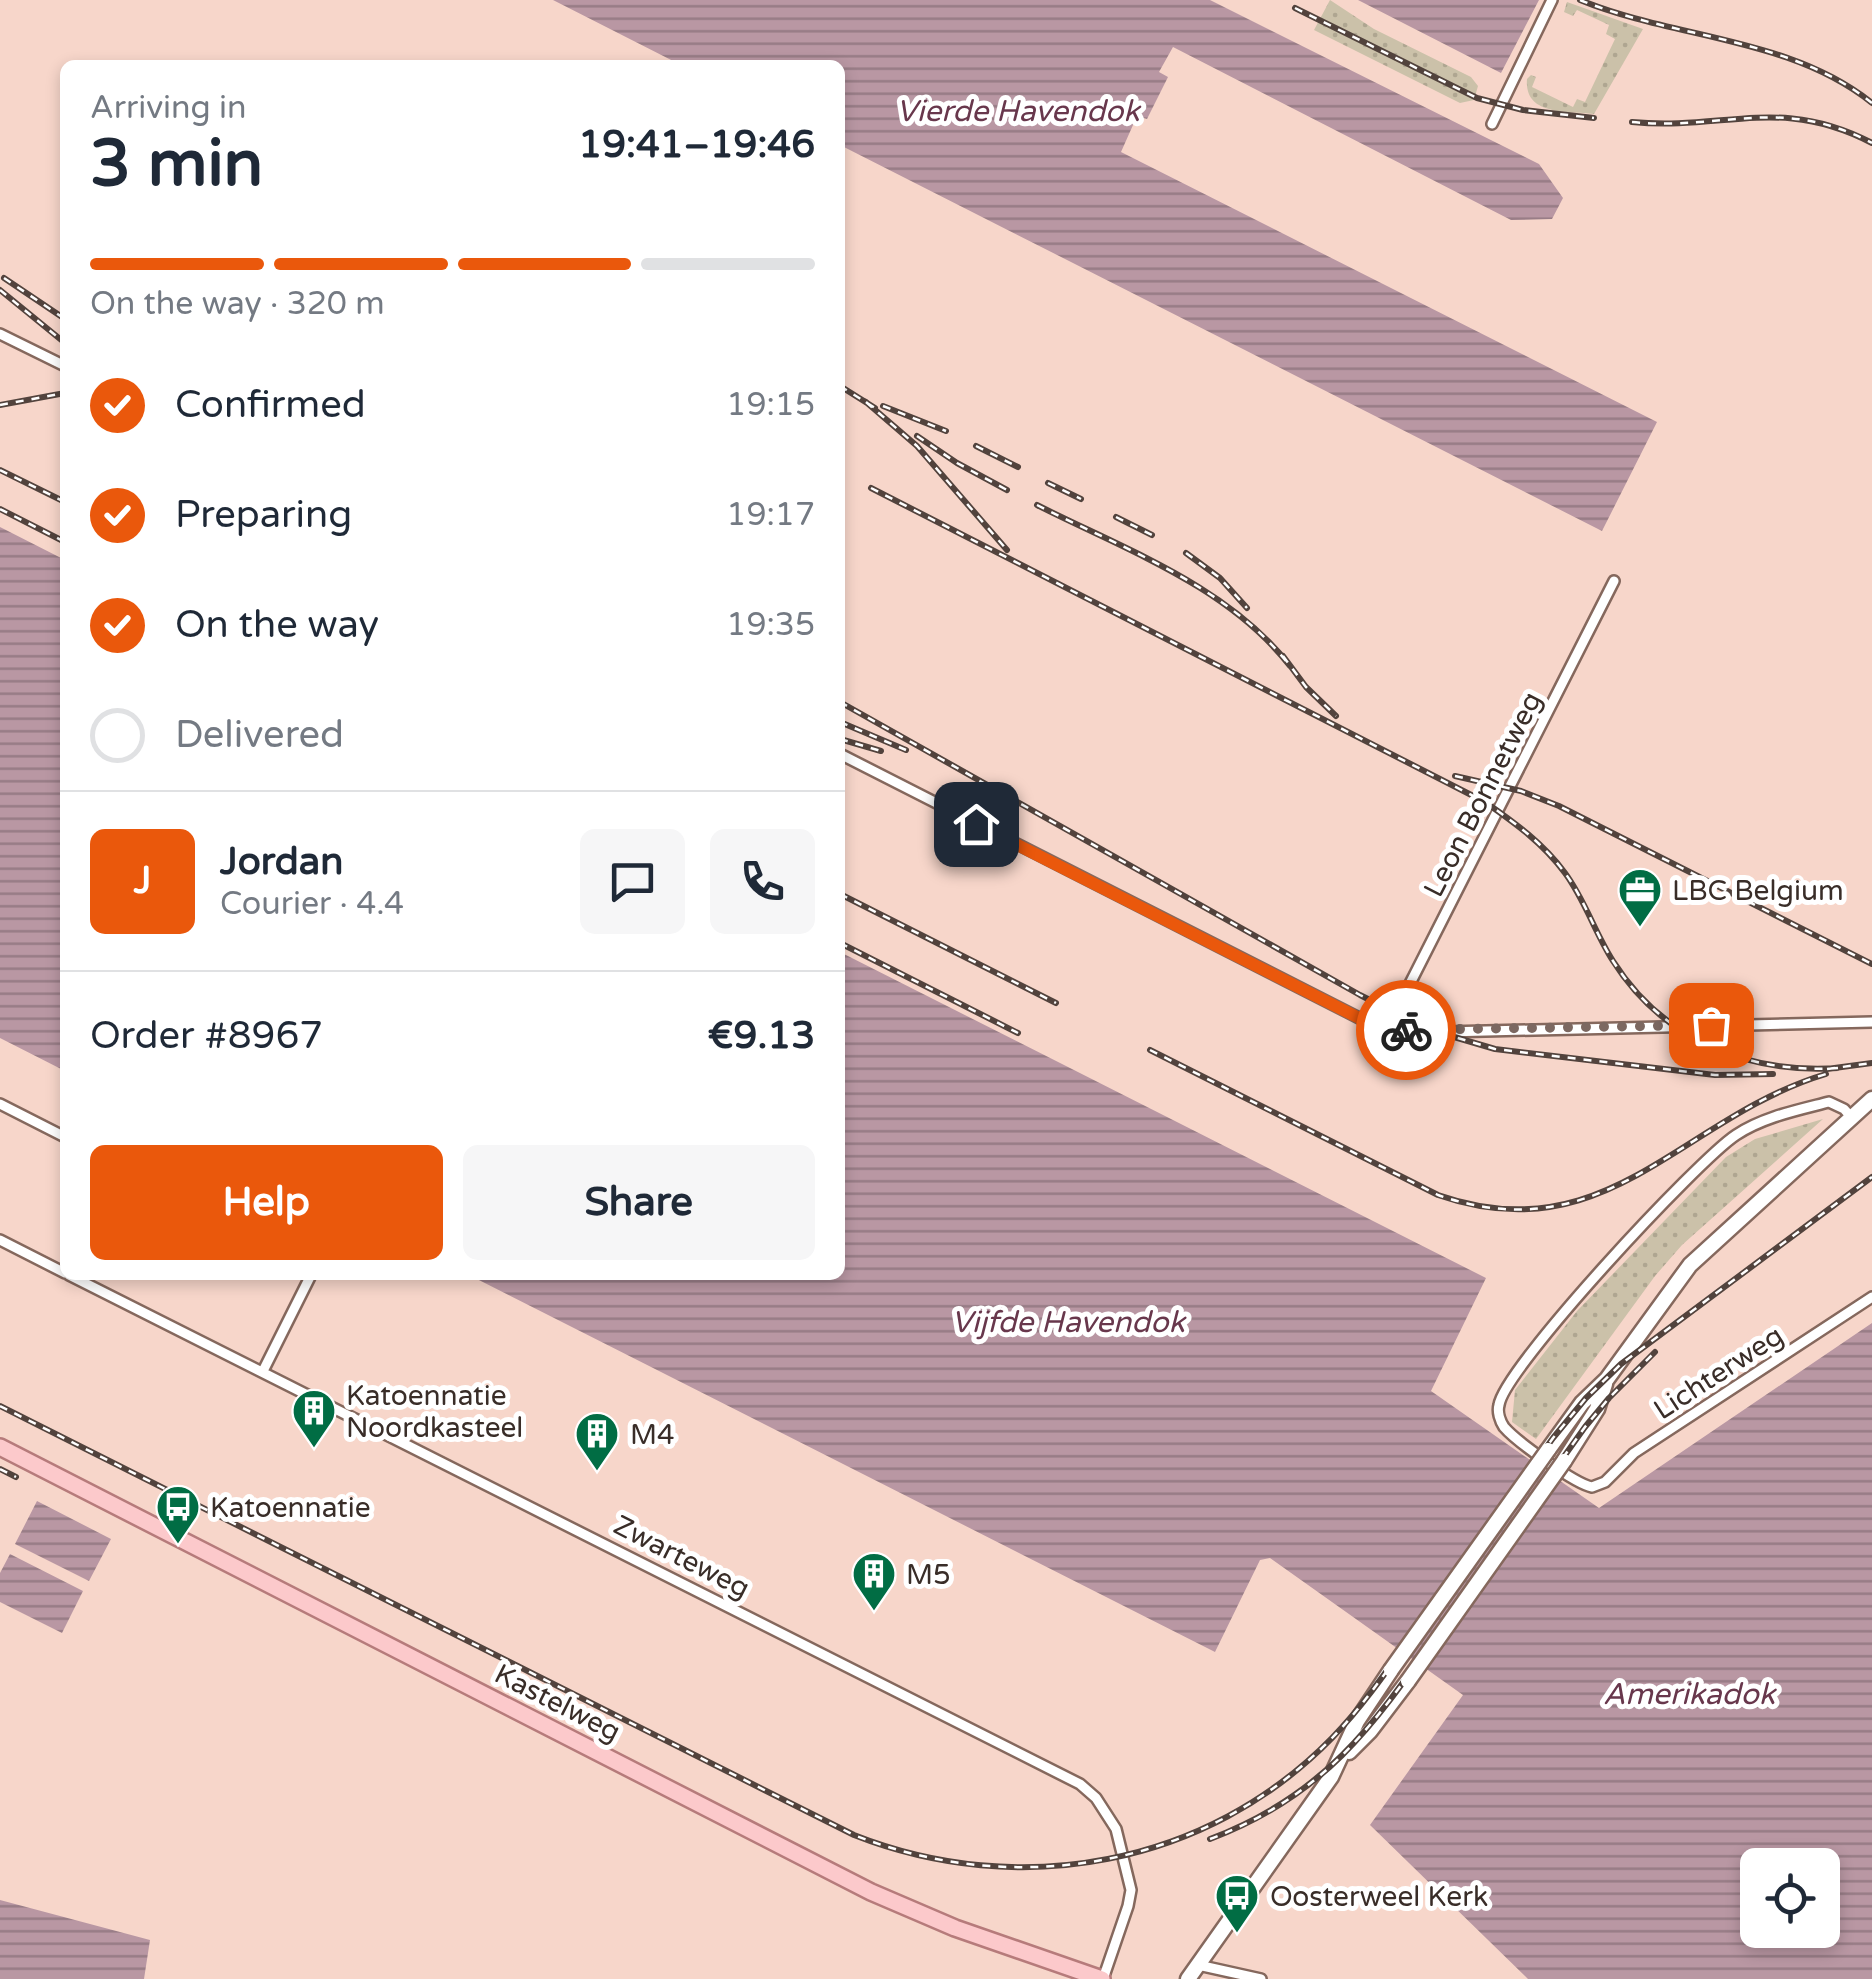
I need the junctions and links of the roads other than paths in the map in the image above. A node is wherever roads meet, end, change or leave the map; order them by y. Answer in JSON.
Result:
{"nodes":[{"id":1,"x":1552,"y":0,"type":"edge"},
{"id":2,"x":1492,"y":124,"type":"dead end"},
{"id":3,"x":0,"y":334,"type":"edge"},
{"id":4,"x":60,"y":364,"type":"edge"},
{"id":5,"x":1614,"y":581,"type":"dead end"},
{"id":6,"x":845,"y":757,"type":"edge"},
{"id":7,"x":1872,"y":1022,"type":"edge"},
{"id":8,"x":1388,"y":1028,"type":"junction"},
{"id":9,"x":1872,"y":1099,"type":"edge"},
{"id":10,"x":0,"y":1104,"type":"edge"},
{"id":11,"x":1853,"y":1119,"type":"junction"},
{"id":12,"x":60,"y":1134,"type":"edge"},
{"id":13,"x":0,"y":1240,"type":"edge"},
{"id":14,"x":60,"y":1270,"type":"edge"},
{"id":15,"x":79,"y":1280,"type":"edge"},
{"id":16,"x":308,"y":1280,"type":"edge"},
{"id":17,"x":1872,"y":1297,"type":"edge"},
{"id":18,"x":263,"y":1371,"type":"junction"},
{"id":19,"x":1608,"y":1379,"type":"junction"},
{"id":20,"x":0,"y":1447,"type":"edge"},
{"id":21,"x":1341,"y":1760,"type":"junction"},
{"id":22,"x":1198,"y":1965,"type":"junction"},
{"id":23,"x":1102,"y":1979,"type":"edge"},
{"id":24,"x":1188,"y":1979,"type":"edge"},
{"id":25,"x":1262,"y":1979,"type":"edge"}],
"edges":[{"from":1,"to":2,"type":"street"},
{"from":3,"to":4,"type":"street"},
{"from":5,"to":8,"type":"street","name":"Leon Bonnetweg"},
{"from":6,"to":8,"type":"street"},
{"from":7,"to":8,"type":"street"},
{"from":9,"to":11,"type":"main road"},
{"from":10,"to":12,"type":"street"},
{"from":11,"to":17,"type":"street","name":"Lichterweg"},
{"from":11,"to":19,"type":"main road"},
{"from":13,"to":14,"type":"street","name":"Zwarteweg"},
{"from":15,"to":18,"type":"street","name":"Zwarteweg"},
{"from":16,"to":18,"type":"street"},
{"from":18,"to":23,"type":"street","name":"Zwarteweg"},
{"from":19,"to":21,"type":"main road","bridge":true},
{"from":19,"to":21,"type":"main road","bridge":true},
{"from":20,"to":23,"type":"main road","name":"Kastelweg"},
{"from":21,"to":22,"type":"main road"},
{"from":22,"to":24,"type":"main road"},
{"from":22,"to":25,"type":"street"}]}
